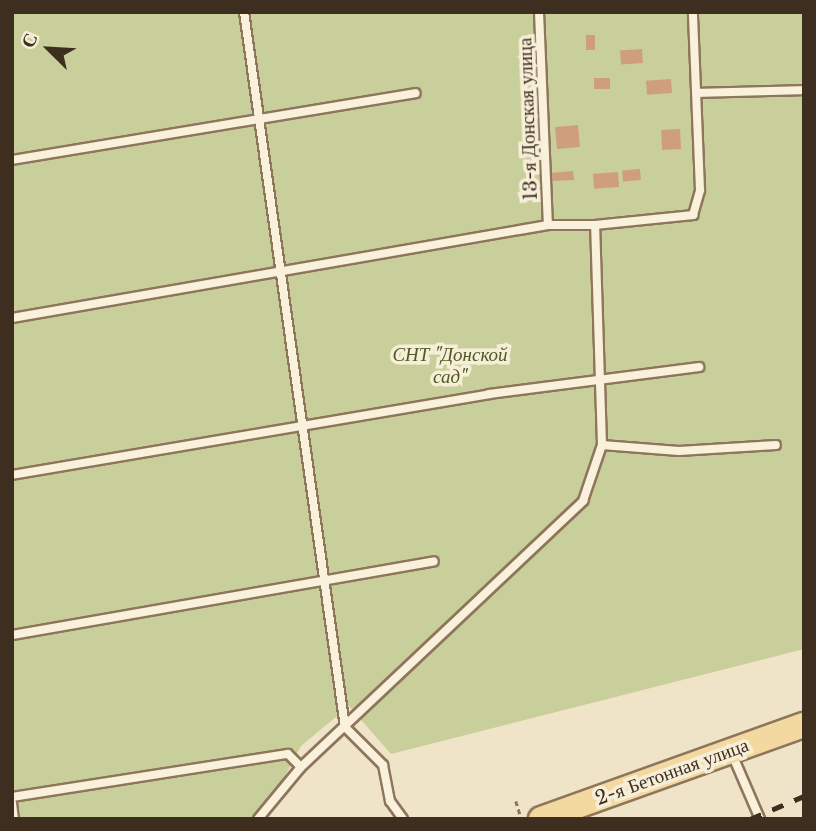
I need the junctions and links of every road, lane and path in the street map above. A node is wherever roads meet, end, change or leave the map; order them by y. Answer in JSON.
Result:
{"nodes":[{"id":1,"x":244,"y":12,"type":"edge"},
{"id":2,"x":539,"y":12,"type":"edge"},
{"id":3,"x":693,"y":12,"type":"edge"},
{"id":4,"x":804,"y":90,"type":"edge"},
{"id":5,"x":415,"y":93,"type":"dead end"},
{"id":6,"x":698,"y":93,"type":"junction"},
{"id":7,"x":256,"y":117,"type":"junction"},
{"id":8,"x":12,"y":160,"type":"edge"},
{"id":9,"x":548,"y":225,"type":"junction"},
{"id":10,"x":595,"y":225,"type":"junction"},
{"id":11,"x":277,"y":270,"type":"junction"},
{"id":12,"x":12,"y":318,"type":"edge"},
{"id":13,"x":699,"y":367,"type":"dead end"},
{"id":14,"x":599,"y":379,"type":"junction"},
{"id":15,"x":300,"y":426,"type":"junction"},
{"id":16,"x":602,"y":445,"type":"junction"},
{"id":17,"x":776,"y":445,"type":"dead end"},
{"id":18,"x":12,"y":475,"type":"edge"},
{"id":19,"x":434,"y":561,"type":"dead end"},
{"id":20,"x":323,"y":581,"type":"junction"},
{"id":21,"x":12,"y":635,"type":"edge"},
{"id":22,"x":804,"y":725,"type":"edge"},
{"id":23,"x":345,"y":727,"type":"junction"},
{"id":24,"x":731,"y":751,"type":"junction"},
{"id":25,"x":301,"y":767,"type":"junction"},
{"id":26,"x":12,"y":797,"type":"edge"},
{"id":27,"x":516,"y":801,"type":"dead end"},
{"id":28,"x":12,"y":803,"type":"edge"},
{"id":29,"x":14,"y":819,"type":"edge"},
{"id":30,"x":258,"y":819,"type":"edge"},
{"id":31,"x":403,"y":819,"type":"edge"},
{"id":32,"x":522,"y":819,"type":"edge"},
{"id":33,"x":541,"y":819,"type":"edge"},
{"id":34,"x":760,"y":819,"type":"edge"}],
"edges":[{"from":1,"to":7,"type":"lane"},
{"from":2,"to":9,"type":"lane","name":"13-я Донская улица"},
{"from":3,"to":6,"type":"lane"},
{"from":4,"to":6,"type":"lane"},
{"from":5,"to":7,"type":"lane"},
{"from":6,"to":10,"type":"lane"},
{"from":7,"to":8,"type":"lane"},
{"from":7,"to":11,"type":"lane"},
{"from":9,"to":10,"type":"lane"},
{"from":9,"to":11,"type":"lane"},
{"from":10,"to":14,"type":"lane"},
{"from":11,"to":12,"type":"lane"},
{"from":11,"to":15,"type":"lane"},
{"from":13,"to":14,"type":"lane"},
{"from":14,"to":15,"type":"lane"},
{"from":14,"to":16,"type":"lane"},
{"from":15,"to":18,"type":"lane"},
{"from":15,"to":20,"type":"lane"},
{"from":16,"to":17,"type":"lane"},
{"from":16,"to":23,"type":"lane"},
{"from":19,"to":20,"type":"lane"},
{"from":20,"to":21,"type":"lane"},
{"from":20,"to":23,"type":"lane"},
{"from":22,"to":24,"type":"main road","name":"2-я Бетонная улица"},
{"from":23,"to":25,"type":"lane"},
{"from":23,"to":31,"type":"lane"},
{"from":24,"to":33,"type":"main road","name":"2-я Бетонная улица"},
{"from":24,"to":34,"type":"lane"},
{"from":25,"to":26,"type":"lane"},
{"from":25,"to":30,"type":"lane"},
{"from":27,"to":32,"type":"path"},
{"from":28,"to":29,"type":"lane"}]}
